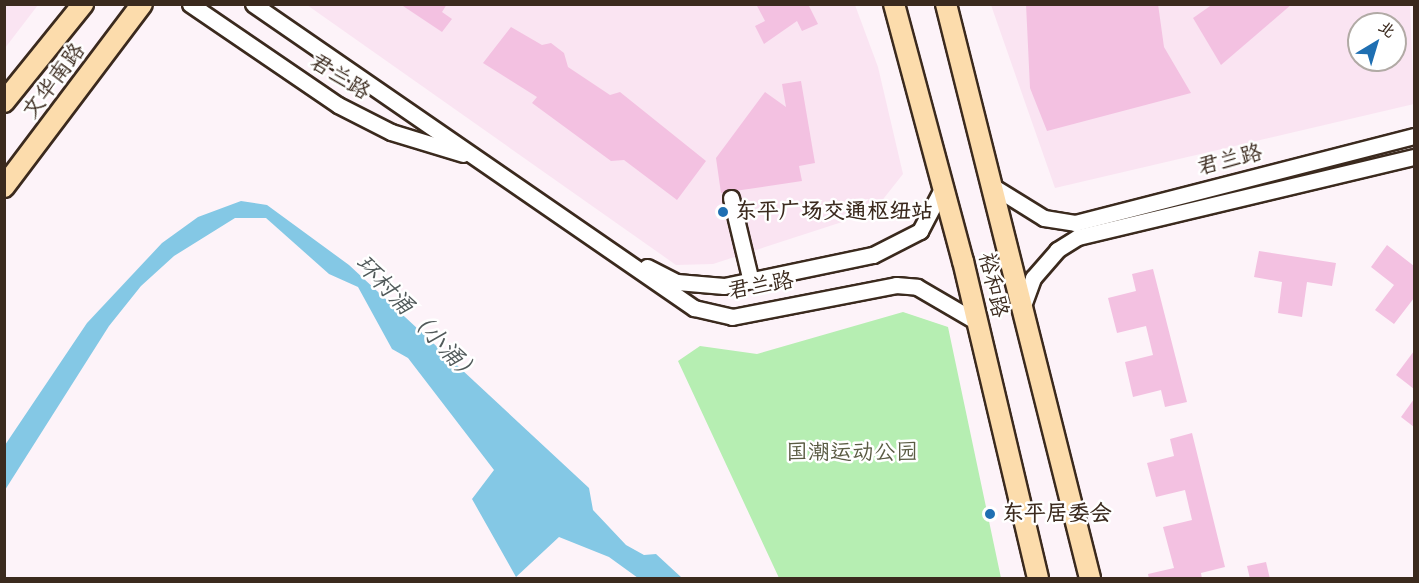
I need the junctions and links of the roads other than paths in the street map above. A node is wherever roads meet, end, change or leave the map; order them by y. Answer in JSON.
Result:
{"nodes":[{"id":1,"x":83,"y":4,"type":"edge"},
{"id":2,"x":142,"y":4,"type":"edge"},
{"id":3,"x":190,"y":4,"type":"edge"},
{"id":4,"x":253,"y":4,"type":"edge"},
{"id":5,"x":894,"y":4,"type":"edge"},
{"id":6,"x":946,"y":4,"type":"edge"},
{"id":7,"x":4,"y":102,"type":"edge"},
{"id":8,"x":1414,"y":136,"type":"edge"},
{"id":9,"x":1414,"y":157,"type":"edge"},
{"id":10,"x":480,"y":159,"type":"junction"},
{"id":11,"x":4,"y":187,"type":"edge"},
{"id":12,"x":943,"y":187,"type":"junction"},
{"id":13,"x":994,"y":187,"type":"junction"},
{"id":14,"x":731,"y":198,"type":"dead end"},
{"id":15,"x":615,"y":250,"type":"junction"},
{"id":16,"x":751,"y":281,"type":"junction"},
{"id":17,"x":1024,"y":303,"type":"junction"},
{"id":18,"x":977,"y":322,"type":"junction"},
{"id":19,"x":1038,"y":579,"type":"edge"},
{"id":20,"x":1090,"y":579,"type":"edge"}],
"edges":[{"from":1,"to":7,"type":"main road","name":"文华南路"},
{"from":2,"to":11,"type":"main road","name":"文华南路"},
{"from":3,"to":10,"type":"street","name":"君兰路"},
{"from":4,"to":10,"type":"street","name":"君兰路"},
{"from":5,"to":12,"type":"main road","name":"裕和路"},
{"from":6,"to":13,"type":"main road","name":"裕和路"},
{"from":8,"to":13,"type":"street","name":"君兰路"},
{"from":9,"to":17,"type":"street","name":"君兰路"},
{"from":10,"to":15,"type":"street","name":"君兰路"},
{"from":12,"to":16,"type":"street"},
{"from":12,"to":18,"type":"main road","name":"裕和路"},
{"from":13,"to":17,"type":"main road","name":"裕和路"},
{"from":14,"to":16,"type":"street"},
{"from":15,"to":16,"type":"street"},
{"from":15,"to":18,"type":"street","name":"君兰路"},
{"from":17,"to":20,"type":"main road","name":"裕和路"},
{"from":18,"to":19,"type":"main road","name":"裕和路"}]}
